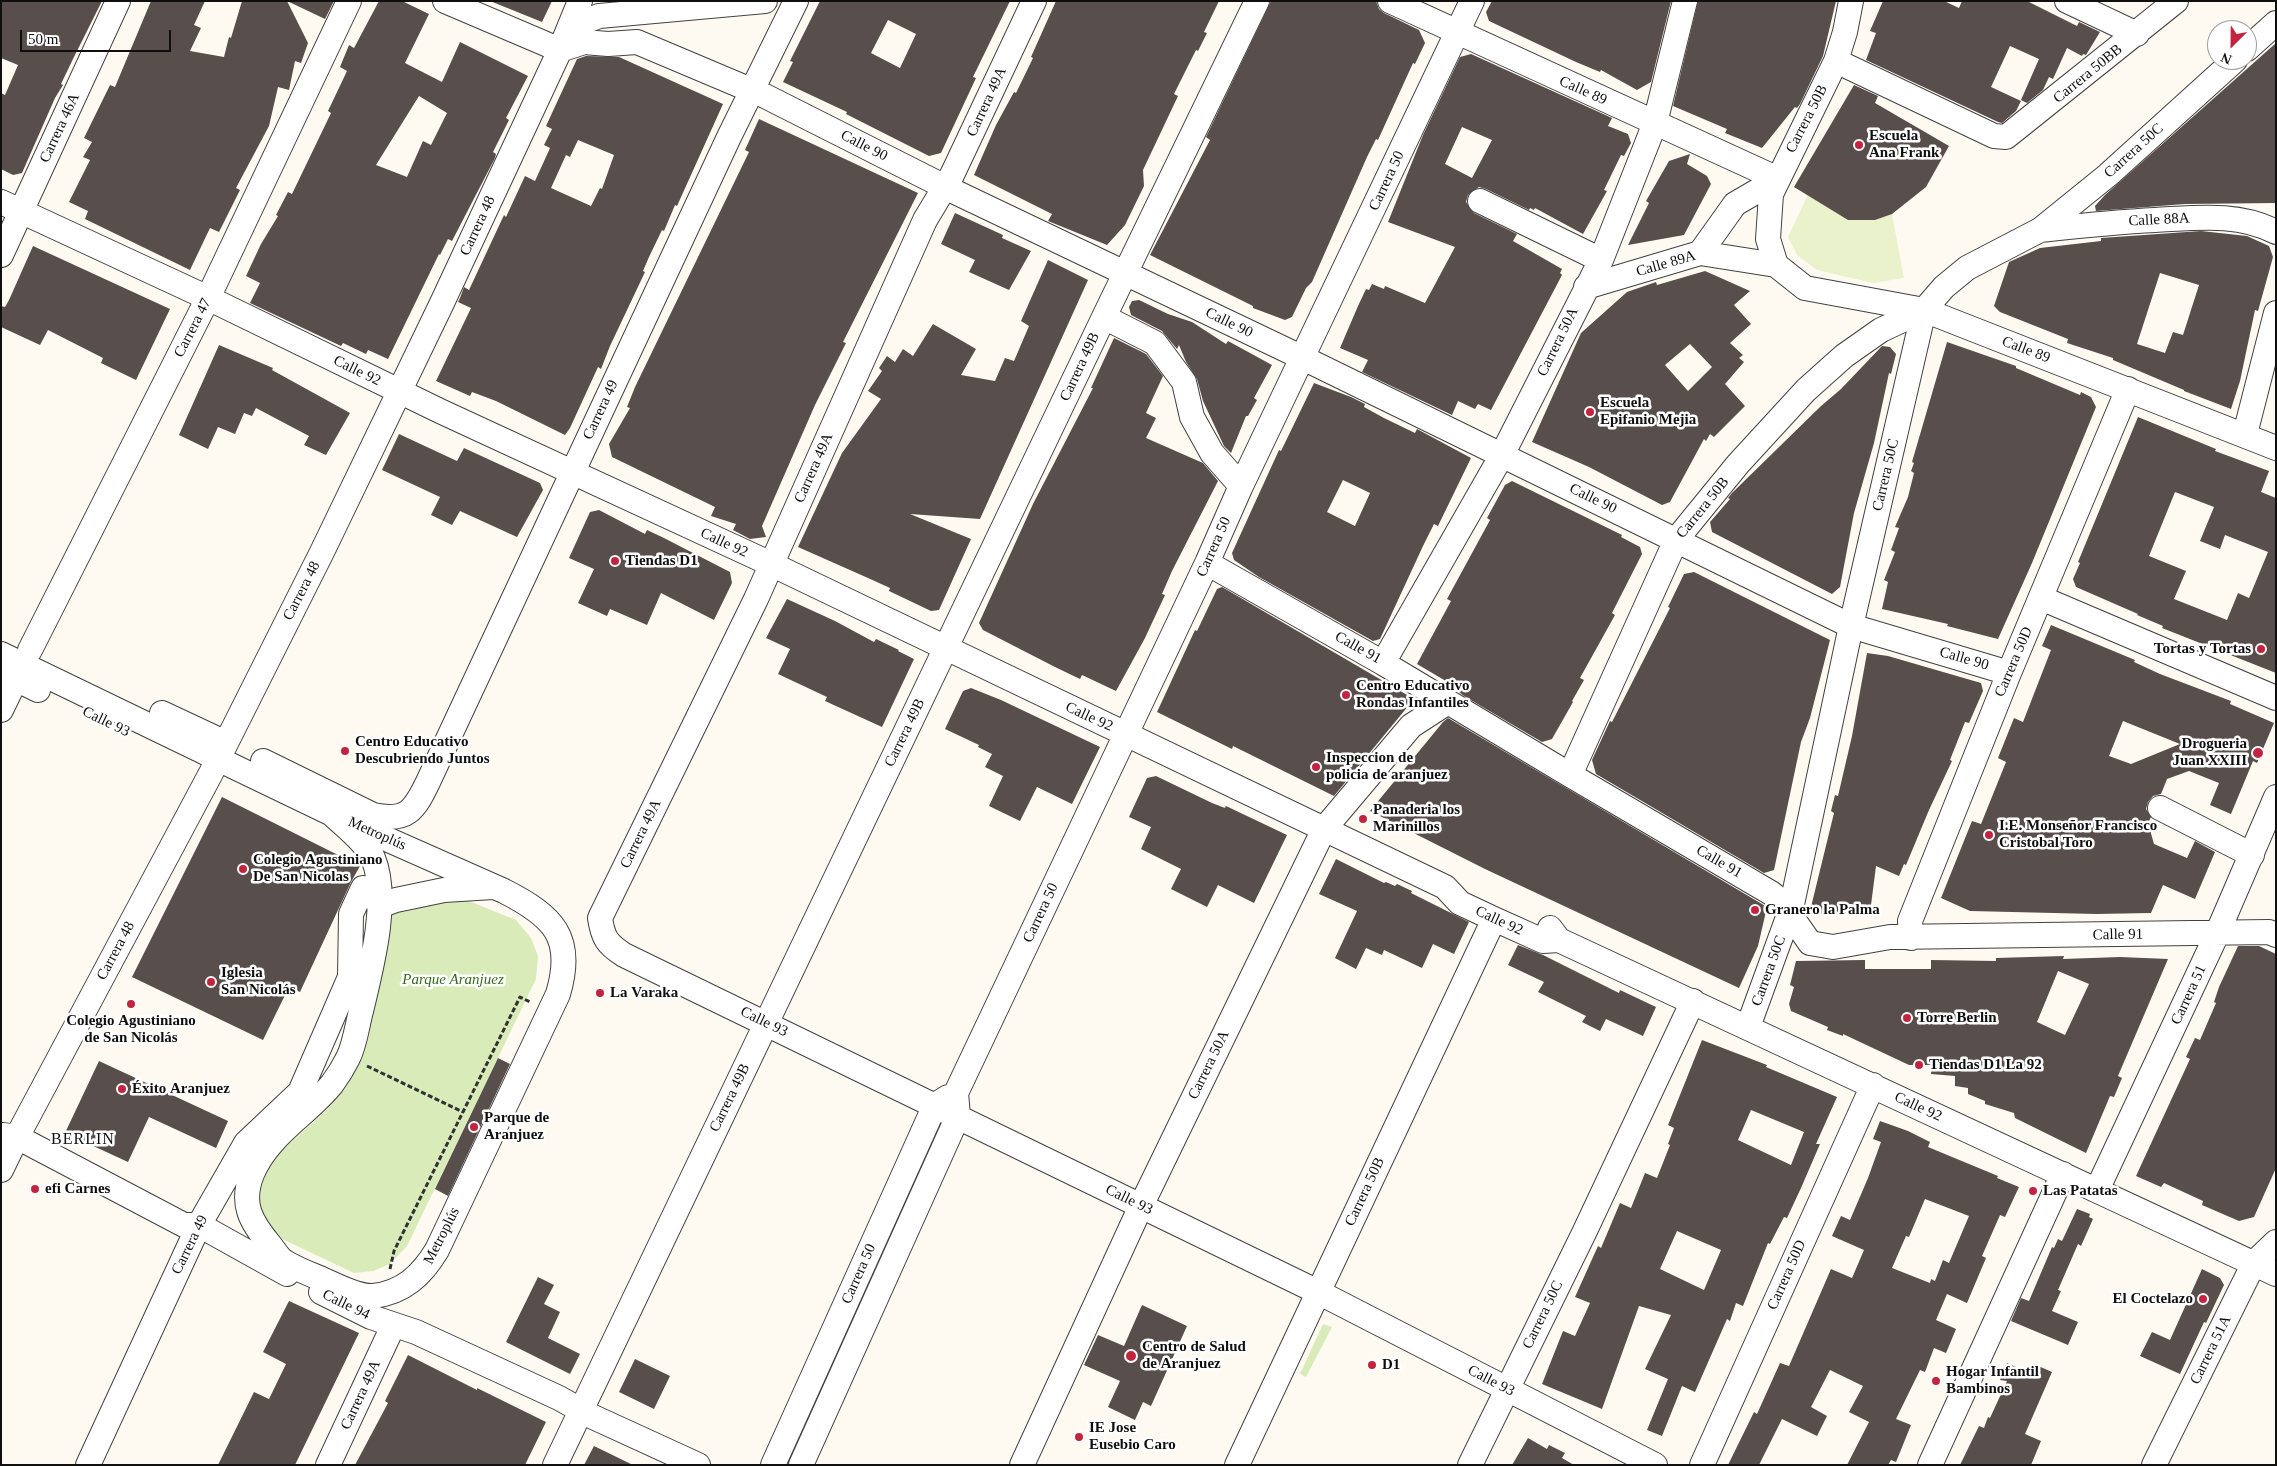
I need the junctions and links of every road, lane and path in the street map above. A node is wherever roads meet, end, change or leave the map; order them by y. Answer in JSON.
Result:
{"nodes":[{"id":1,"x":118,"y":1,"type":"edge"},
{"id":2,"x":349,"y":1,"type":"edge"},
{"id":3,"x":445,"y":1,"type":"edge"},
{"id":4,"x":580,"y":1,"type":"edge"},
{"id":5,"x":765,"y":1,"type":"edge"},
{"id":6,"x":1034,"y":1,"type":"edge"},
{"id":7,"x":1257,"y":1,"type":"edge"},
{"id":8,"x":1390,"y":1,"type":"edge"},
{"id":9,"x":1472,"y":1,"type":"edge"},
{"id":10,"x":1685,"y":1,"type":"edge"},
{"id":11,"x":1850,"y":1,"type":"edge"},
{"id":12,"x":2067,"y":1,"type":"edge"},
{"id":13,"x":2176,"y":1,"type":"edge"},
{"id":14,"x":787,"y":3,"type":"edge"},
{"id":15,"x":2276,"y":22,"type":"edge"},
{"id":16,"x":569,"y":28,"type":"junction"},
{"id":17,"x":1457,"y":33,"type":"junction"},
{"id":18,"x":2137,"y":34,"type":"junction"},
{"id":19,"x":2257,"y":40,"type":"edge"},
{"id":20,"x":560,"y":50,"type":"junction"},
{"id":21,"x":1836,"y":61,"type":"junction"},
{"id":22,"x":2224,"y":70,"type":"edge"},
{"id":23,"x":752,"y":91,"type":"junction"},
{"id":24,"x":1655,"y":123,"type":"junction"},
{"id":25,"x":1778,"y":178,"type":"junction"},
{"id":26,"x":945,"y":187,"type":"junction"},
{"id":27,"x":1480,"y":201,"type":"dead end"},
{"id":28,"x":11,"y":207,"type":"edge"},
{"id":29,"x":2040,"y":230,"type":"junction"},
{"id":30,"x":2276,"y":232,"type":"edge"},
{"id":31,"x":1700,"y":253,"type":"junction"},
{"id":32,"x":1,"y":255,"type":"edge"},
{"id":33,"x":1601,"y":260,"type":"junction"},
{"id":34,"x":1776,"y":265,"type":"junction"},
{"id":35,"x":1126,"y":274,"type":"junction"},
{"id":36,"x":1586,"y":286,"type":"junction"},
{"id":37,"x":208,"y":298,"type":"junction"},
{"id":38,"x":1924,"y":310,"type":"junction"},
{"id":39,"x":2276,"y":313,"type":"edge"},
{"id":40,"x":1104,"y":317,"type":"junction"},
{"id":41,"x":1304,"y":358,"type":"junction"},
{"id":42,"x":2128,"y":389,"type":"junction"},
{"id":43,"x":400,"y":391,"type":"junction"},
{"id":44,"x":2245,"y":434,"type":"junction"},
{"id":45,"x":2276,"y":448,"type":"edge"},
{"id":46,"x":1502,"y":455,"type":"junction"},
{"id":47,"x":572,"y":472,"type":"junction"},
{"id":48,"x":1241,"y":486,"type":"junction"},
{"id":49,"x":1676,"y":540,"type":"junction"},
{"id":50,"x":1207,"y":562,"type":"junction"},
{"id":51,"x":771,"y":564,"type":"junction"},
{"id":52,"x":2041,"y":598,"type":"junction"},
{"id":53,"x":1851,"y":626,"type":"junction"},
{"id":54,"x":1,"y":636,"type":"edge"},
{"id":55,"x":946,"y":648,"type":"junction"},
{"id":56,"x":30,"y":650,"type":"junction"},
{"id":57,"x":1,"y":654,"type":"edge"},
{"id":58,"x":1384,"y":663,"type":"junction"},
{"id":59,"x":2009,"y":673,"type":"junction"},
{"id":60,"x":8,"y":676,"type":"edge"},
{"id":61,"x":98,"y":683,"type":"dead end"},
{"id":62,"x":2276,"y":698,"type":"edge"},
{"id":63,"x":1448,"y":702,"type":"junction"},
{"id":64,"x":144,"y":705,"type":"dead end"},
{"id":65,"x":1,"y":710,"type":"edge"},
{"id":66,"x":1126,"y":734,"type":"junction"},
{"id":67,"x":218,"y":758,"type":"junction"},
{"id":68,"x":263,"y":761,"type":"dead end"},
{"id":69,"x":1570,"y":775,"type":"junction"},
{"id":70,"x":2276,"y":797,"type":"edge"},
{"id":71,"x":2160,"y":808,"type":"dead end"},
{"id":72,"x":332,"y":814,"type":"junction"},
{"id":73,"x":1324,"y":829,"type":"junction"},
{"id":74,"x":2252,"y":855,"type":"junction"},
{"id":75,"x":495,"y":887,"type":"junction"},
{"id":76,"x":1445,"y":887,"type":"junction"},
{"id":77,"x":363,"y":888,"type":"dead end"},
{"id":78,"x":379,"y":906,"type":"junction"},
{"id":79,"x":1791,"y":909,"type":"junction"},
{"id":80,"x":1494,"y":919,"type":"junction"},
{"id":81,"x":2218,"y":934,"type":"junction"},
{"id":82,"x":2276,"y":935,"type":"edge"},
{"id":83,"x":603,"y":936,"type":"joint"},
{"id":84,"x":1911,"y":938,"type":"junction"},
{"id":85,"x":1559,"y":940,"type":"junction"},
{"id":86,"x":1692,"y":1001,"type":"junction"},
{"id":87,"x":534,"y":1004,"type":"dead end"},
{"id":88,"x":766,"y":1023,"type":"junction"},
{"id":89,"x":1748,"y":1027,"type":"junction"},
{"id":90,"x":348,"y":1057,"type":"junction"},
{"id":91,"x":1873,"y":1086,"type":"junction"},
{"id":92,"x":956,"y":1093,"type":"junction"},
{"id":93,"x":935,"y":1105,"type":"junction"},
{"id":94,"x":463,"y":1112,"type":"junction"},
{"id":95,"x":958,"y":1116,"type":"junction"},
{"id":96,"x":9,"y":1135,"type":"edge"},
{"id":97,"x":1,"y":1170,"type":"edge"},
{"id":98,"x":2063,"y":1174,"type":"junction"},
{"id":99,"x":2097,"y":1190,"type":"junction"},
{"id":100,"x":1141,"y":1206,"type":"junction"},
{"id":101,"x":198,"y":1225,"type":"junction"},
{"id":102,"x":2276,"y":1234,"type":"edge"},
{"id":103,"x":2276,"y":1242,"type":"edge"},
{"id":104,"x":2213,"y":1244,"type":"junction"},
{"id":105,"x":2254,"y":1263,"type":"junction"},
{"id":106,"x":390,"y":1270,"type":"dead end"},
{"id":107,"x":2276,"y":1274,"type":"edge"},
{"id":108,"x":1318,"y":1292,"type":"junction"},
{"id":109,"x":393,"y":1326,"type":"junction"},
{"id":110,"x":1507,"y":1390,"type":"junction"},
{"id":111,"x":581,"y":1410,"type":"junction"},
{"id":112,"x":88,"y":1465,"type":"edge"},
{"id":113,"x":328,"y":1465,"type":"edge"},
{"id":114,"x":555,"y":1465,"type":"edge"},
{"id":115,"x":698,"y":1465,"type":"edge"},
{"id":116,"x":773,"y":1465,"type":"edge"},
{"id":117,"x":801,"y":1465,"type":"edge"},
{"id":118,"x":1022,"y":1465,"type":"edge"},
{"id":119,"x":1237,"y":1465,"type":"edge"},
{"id":120,"x":1470,"y":1465,"type":"edge"},
{"id":121,"x":1655,"y":1465,"type":"edge"},
{"id":122,"x":1702,"y":1465,"type":"edge"},
{"id":123,"x":1930,"y":1465,"type":"edge"},
{"id":124,"x":2154,"y":1465,"type":"edge"}],
"edges":[{"from":1,"to":28,"type":"street","name":"Carrera 46A"},
{"from":2,"to":37,"type":"street","name":"Carrera 47"},
{"from":3,"to":20,"type":"street"},
{"from":4,"to":16,"type":"street","name":"Carrera 48"},
{"from":5,"to":16,"type":"street"},
{"from":6,"to":26,"type":"street","name":"Carrera 49A"},
{"from":7,"to":35,"type":"street","name":"Carrera 49B"},
{"from":8,"to":17,"type":"street","name":"Calle 89"},
{"from":9,"to":17,"type":"street","name":"Carrera 50"},
{"from":10,"to":24,"type":"street","name":"Carrera 50A"},
{"from":11,"to":21,"type":"street","name":"Carrera 50B"},
{"from":12,"to":18,"type":"street"},
{"from":13,"to":18,"type":"street","name":"Carrera 50BB"},
{"from":14,"to":23,"type":"street","name":"Carrera 49"},
{"from":15,"to":19,"type":"street"},
{"from":16,"to":20,"type":"street","name":"Carrera 48"},
{"from":17,"to":24,"type":"street","name":"Calle 89"},
{"from":17,"to":41,"type":"street","name":"Carrera 50"},
{"from":18,"to":21,"type":"street","name":"Carrera 50BB"},
{"from":20,"to":23,"type":"street","name":"Calle 90"},
{"from":20,"to":43,"type":"street","name":"Carrera 48"},
{"from":21,"to":25,"type":"street","name":"Carrera 50B"},
{"from":22,"to":29,"type":"street","name":"Carrera 50C"},
{"from":23,"to":26,"type":"street","name":"Calle 90"},
{"from":23,"to":47,"type":"street","name":"Carrera 49"},
{"from":24,"to":25,"type":"street","name":"Calle 89"},
{"from":24,"to":33,"type":"street","name":"Carrera 50A"},
{"from":25,"to":31,"type":"street"},
{"from":25,"to":34,"type":"street","name":"Carrera 50B"},
{"from":26,"to":35,"type":"street","name":"Calle 90"},
{"from":26,"to":51,"type":"street","name":"Carrera 49A"},
{"from":27,"to":33,"type":"street"},
{"from":28,"to":32,"type":"street","name":"Carrera 46A"},
{"from":28,"to":37,"type":"street","name":"Calle 92"},
{"from":29,"to":30,"type":"street","name":"Calle 88A"},
{"from":29,"to":38,"type":"street","name":"Carrera 50C"},
{"from":31,"to":34,"type":"street","name":"Calle 89A"},
{"from":31,"to":36,"type":"street","name":"Calle 89A"},
{"from":33,"to":36,"type":"street","name":"Carrera 50A"},
{"from":34,"to":38,"type":"street","name":"Calle 89"},
{"from":35,"to":40,"type":"street","name":"Carrera 49B"},
{"from":35,"to":41,"type":"street","name":"Calle 90"},
{"from":36,"to":46,"type":"street","name":"Carrera 50A"},
{"from":37,"to":43,"type":"street","name":"Calle 92"},
{"from":37,"to":56,"type":"street","name":"Carrera 47"},
{"from":38,"to":42,"type":"street","name":"Calle 89"},
{"from":38,"to":49,"type":"street","name":"Carrera 50B"},
{"from":38,"to":53,"type":"street","name":"Carrera 50C"},
{"from":39,"to":44,"type":"street"},
{"from":40,"to":48,"type":"street"},
{"from":40,"to":55,"type":"street","name":"Carrera 49B"},
{"from":41,"to":46,"type":"street","name":"Calle 90"},
{"from":41,"to":48,"type":"street","name":"Carrera 50"},
{"from":42,"to":44,"type":"street","name":"Calle 89"},
{"from":42,"to":52,"type":"street","name":"Carrera 50D"},
{"from":43,"to":47,"type":"street","name":"Calle 92"},
{"from":43,"to":67,"type":"street","name":"Carrera 48"},
{"from":44,"to":45,"type":"street","name":"Calle 89"},
{"from":46,"to":49,"type":"street","name":"Calle 90"},
{"from":46,"to":58,"type":"street","name":"Carrera 50A"},
{"from":47,"to":51,"type":"street","name":"Calle 92"},
{"from":47,"to":68,"type":"street","name":"Carrera 49"},
{"from":48,"to":50,"type":"street","name":"Carrera 50"},
{"from":49,"to":53,"type":"street","name":"Calle 90"},
{"from":49,"to":69,"type":"street","name":"Carrera 50B"},
{"from":50,"to":58,"type":"street","name":"Calle 91"},
{"from":50,"to":66,"type":"street","name":"Carrera 50"},
{"from":51,"to":55,"type":"street","name":"Calle 92"},
{"from":51,"to":83,"type":"street","name":"Carrera 49A"},
{"from":52,"to":59,"type":"street","name":"Carrera 50D"},
{"from":52,"to":62,"type":"street"},
{"from":53,"to":59,"type":"street","name":"Calle 90"},
{"from":53,"to":79,"type":"street","name":"Carrera 50C"},
{"from":54,"to":56,"type":"street"},
{"from":55,"to":66,"type":"street","name":"Calle 92"},
{"from":55,"to":88,"type":"street","name":"Carrera 49B"},
{"from":56,"to":61,"type":"street"},
{"from":57,"to":67,"type":"street","name":"Metroplús"},
{"from":58,"to":63,"type":"street","name":"Calle 91"},
{"from":59,"to":84,"type":"street","name":"Carrera 50D"},
{"from":60,"to":65,"type":"street"},
{"from":60,"to":67,"type":"street","name":"Calle 93"},
{"from":63,"to":69,"type":"street","name":"Calle 91"},
{"from":63,"to":73,"type":"street","name":"Carrera 50A"},
{"from":64,"to":67,"type":"street"},
{"from":66,"to":73,"type":"street","name":"Calle 92"},
{"from":66,"to":92,"type":"street","name":"Carrera 50"},
{"from":67,"to":72,"type":"street","name":"Metroplús"},
{"from":67,"to":96,"type":"street","name":"Carrera 48"},
{"from":69,"to":79,"type":"street","name":"Calle 91"},
{"from":70,"to":74,"type":"street","name":"Carrera 51"},
{"from":71,"to":74,"type":"street"},
{"from":72,"to":75,"type":"street","name":"Metroplús"},
{"from":72,"to":78,"type":"street","name":"Metroplús"},
{"from":73,"to":76,"type":"street","name":"Calle 92"},
{"from":73,"to":100,"type":"street","name":"Carrera 50A"},
{"from":74,"to":81,"type":"street","name":"Carrera 51"},
{"from":75,"to":78,"type":"street"},
{"from":75,"to":90,"type":"street","name":"Metroplús"},
{"from":76,"to":80,"type":"street","name":"Calle 92"},
{"from":76,"to":85,"type":"street","name":"Calle 92"},
{"from":77,"to":101,"type":"street","name":"Carrera 49"},
{"from":78,"to":90,"type":"street","name":"Metroplús"},
{"from":79,"to":84,"type":"street","name":"Calle 91"},
{"from":79,"to":89,"type":"street","name":"Carrera 50C"},
{"from":80,"to":85,"type":"street","name":"Calle 92"},
{"from":80,"to":108,"type":"street","name":"Carrera 50B"},
{"from":81,"to":82,"type":"street","name":"Calle 91"},
{"from":81,"to":84,"type":"street","name":"Calle 91"},
{"from":81,"to":99,"type":"street","name":"Carrera 51"},
{"from":83,"to":88,"type":"street","name":"Calle 93"},
{"from":85,"to":86,"type":"street","name":"Calle 92"},
{"from":86,"to":89,"type":"street","name":"Calle 92"},
{"from":86,"to":110,"type":"street","name":"Carrera 50C"},
{"from":87,"to":94,"type":"path"},
{"from":88,"to":93,"type":"street","name":"Calle 93"},
{"from":88,"to":111,"type":"street","name":"Carrera 49B"},
{"from":89,"to":91,"type":"street","name":"Calle 92"},
{"from":90,"to":94,"type":"path"},
{"from":91,"to":98,"type":"street","name":"Calle 92"},
{"from":91,"to":122,"type":"street","name":"Carrera 50D"},
{"from":92,"to":93,"type":"street"},
{"from":92,"to":95,"type":"street","name":"Carrera 50"},
{"from":93,"to":95,"type":"street","name":"Calle 93"},
{"from":93,"to":116,"type":"street","name":"Carrera 50"},
{"from":94,"to":106,"type":"path"},
{"from":95,"to":100,"type":"street","name":"Calle 93"},
{"from":95,"to":117,"type":"street","name":"Carrera 50"},
{"from":96,"to":97,"type":"street","name":"Carrera 48"},
{"from":96,"to":101,"type":"street","name":"Calle 94"},
{"from":98,"to":99,"type":"street","name":"Calle 92"},
{"from":98,"to":123,"type":"street"},
{"from":99,"to":104,"type":"street","name":"Calle 92"},
{"from":100,"to":108,"type":"street","name":"Calle 93"},
{"from":100,"to":118,"type":"street","name":"Carrera 50A"},
{"from":101,"to":109,"type":"street","name":"Calle 94"},
{"from":101,"to":112,"type":"street","name":"Carrera 49"},
{"from":102,"to":104,"type":"street"},
{"from":103,"to":105,"type":"street","name":"Carrera 51A"},
{"from":104,"to":105,"type":"street","name":"Calle 92"},
{"from":105,"to":107,"type":"street","name":"Calle 92"},
{"from":105,"to":124,"type":"street","name":"Carrera 51A"},
{"from":108,"to":110,"type":"street","name":"Calle 93"},
{"from":108,"to":119,"type":"street","name":"Carrera 50B"},
{"from":109,"to":111,"type":"street","name":"Calle 94"},
{"from":109,"to":113,"type":"street","name":"Carrera 49A"},
{"from":110,"to":120,"type":"street","name":"Carrera 50C"},
{"from":110,"to":121,"type":"street","name":"Calle 93"},
{"from":111,"to":114,"type":"street","name":"Carrera 49B"},
{"from":111,"to":115,"type":"street","name":"Calle 94"}]}
